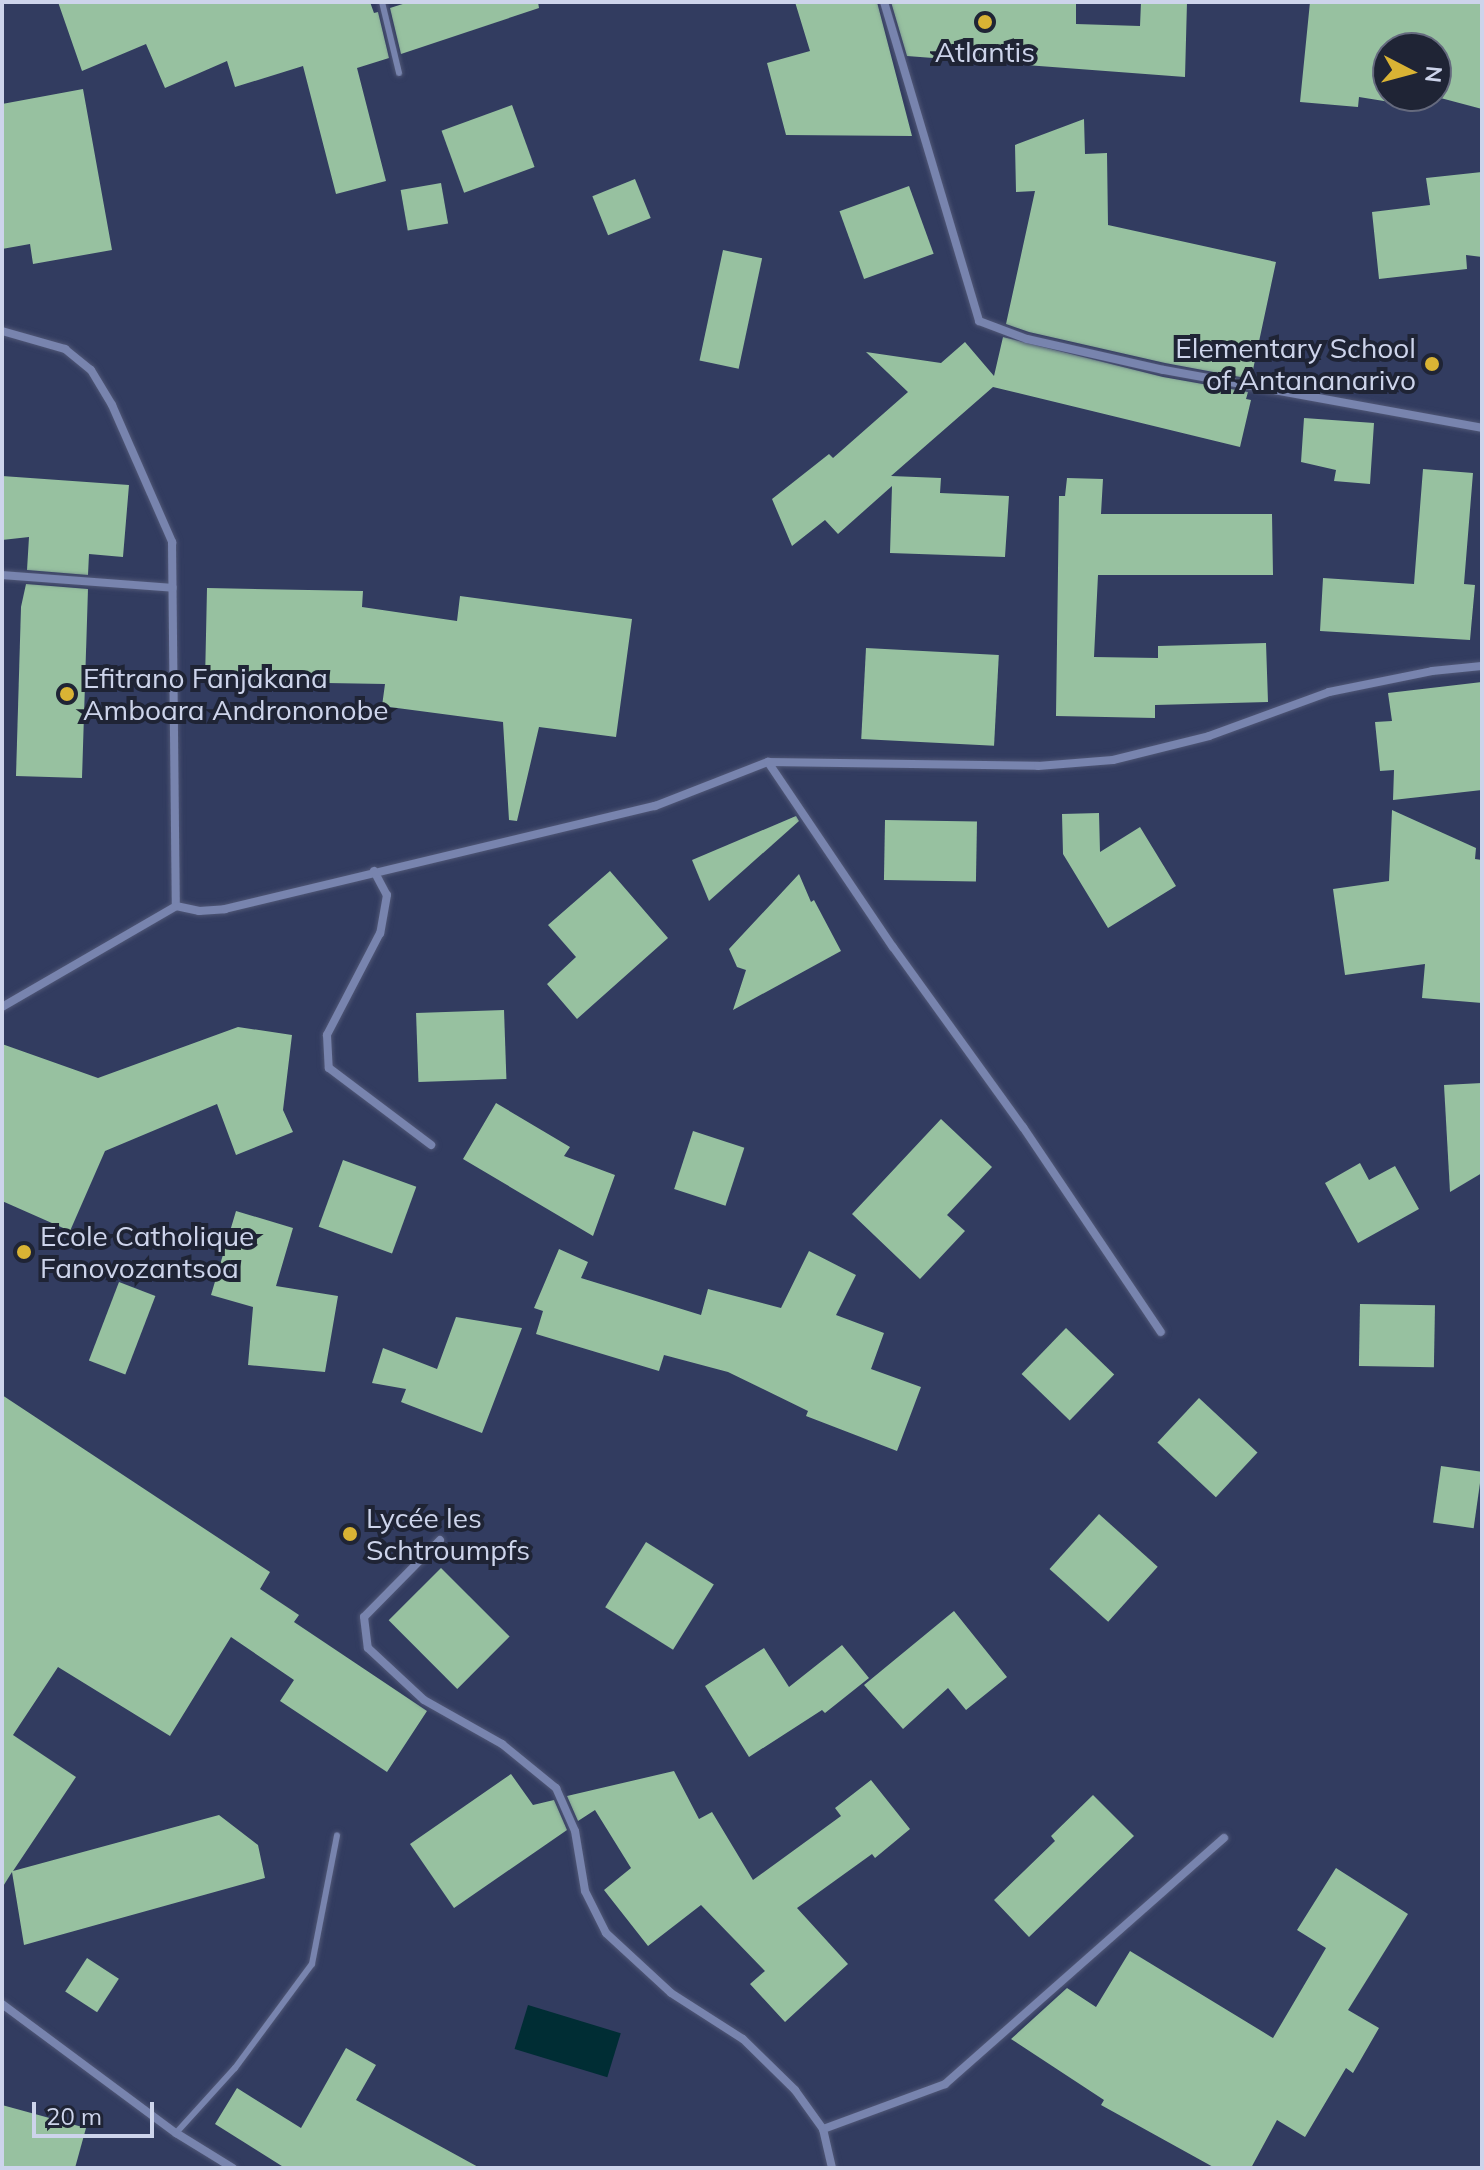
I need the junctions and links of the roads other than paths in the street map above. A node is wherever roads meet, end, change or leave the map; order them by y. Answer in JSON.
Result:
{"nodes":[{"id":1,"x":382,"y":2,"type":"edge"},
{"id":2,"x":884,"y":2,"type":"edge"},
{"id":3,"x":399,"y":73,"type":"dead end"},
{"id":4,"x":2,"y":331,"type":"edge"},
{"id":5,"x":1482,"y":428,"type":"edge"},
{"id":6,"x":2,"y":575,"type":"edge"},
{"id":7,"x":173,"y":588,"type":"junction"},
{"id":8,"x":1482,"y":666,"type":"edge"},
{"id":9,"x":768,"y":762,"type":"junction"},
{"id":10,"x":374,"y":871,"type":"junction"},
{"id":11,"x":176,"y":906,"type":"junction"},
{"id":12,"x":2,"y":1007,"type":"edge"},
{"id":13,"x":431,"y":1145,"type":"dead end"},
{"id":14,"x":1161,"y":1332,"type":"dead end"},
{"id":15,"x":440,"y":1540,"type":"dead end"},
{"id":16,"x":337,"y":1835,"type":"dead end"},
{"id":17,"x":1224,"y":1838,"type":"dead end"},
{"id":18,"x":2,"y":2004,"type":"edge"},
{"id":19,"x":823,"y":2129,"type":"junction"},
{"id":20,"x":176,"y":2133,"type":"junction"},
{"id":21,"x":233,"y":2168,"type":"edge"},
{"id":22,"x":832,"y":2168,"type":"edge"}],
"edges":[{"from":1,"to":3,"type":"lane"},
{"from":2,"to":5,"type":"street"},
{"from":4,"to":7,"type":"street"},
{"from":6,"to":7,"type":"street"},
{"from":7,"to":11,"type":"street"},
{"from":8,"to":9,"type":"street"},
{"from":9,"to":10,"type":"street"},
{"from":9,"to":14,"type":"street"},
{"from":10,"to":11,"type":"street"},
{"from":10,"to":13,"type":"street"},
{"from":11,"to":12,"type":"street"},
{"from":15,"to":19,"type":"street"},
{"from":16,"to":20,"type":"lane"},
{"from":17,"to":19,"type":"street"},
{"from":18,"to":20,"type":"street"},
{"from":19,"to":22,"type":"street"},
{"from":20,"to":21,"type":"street"}]}
